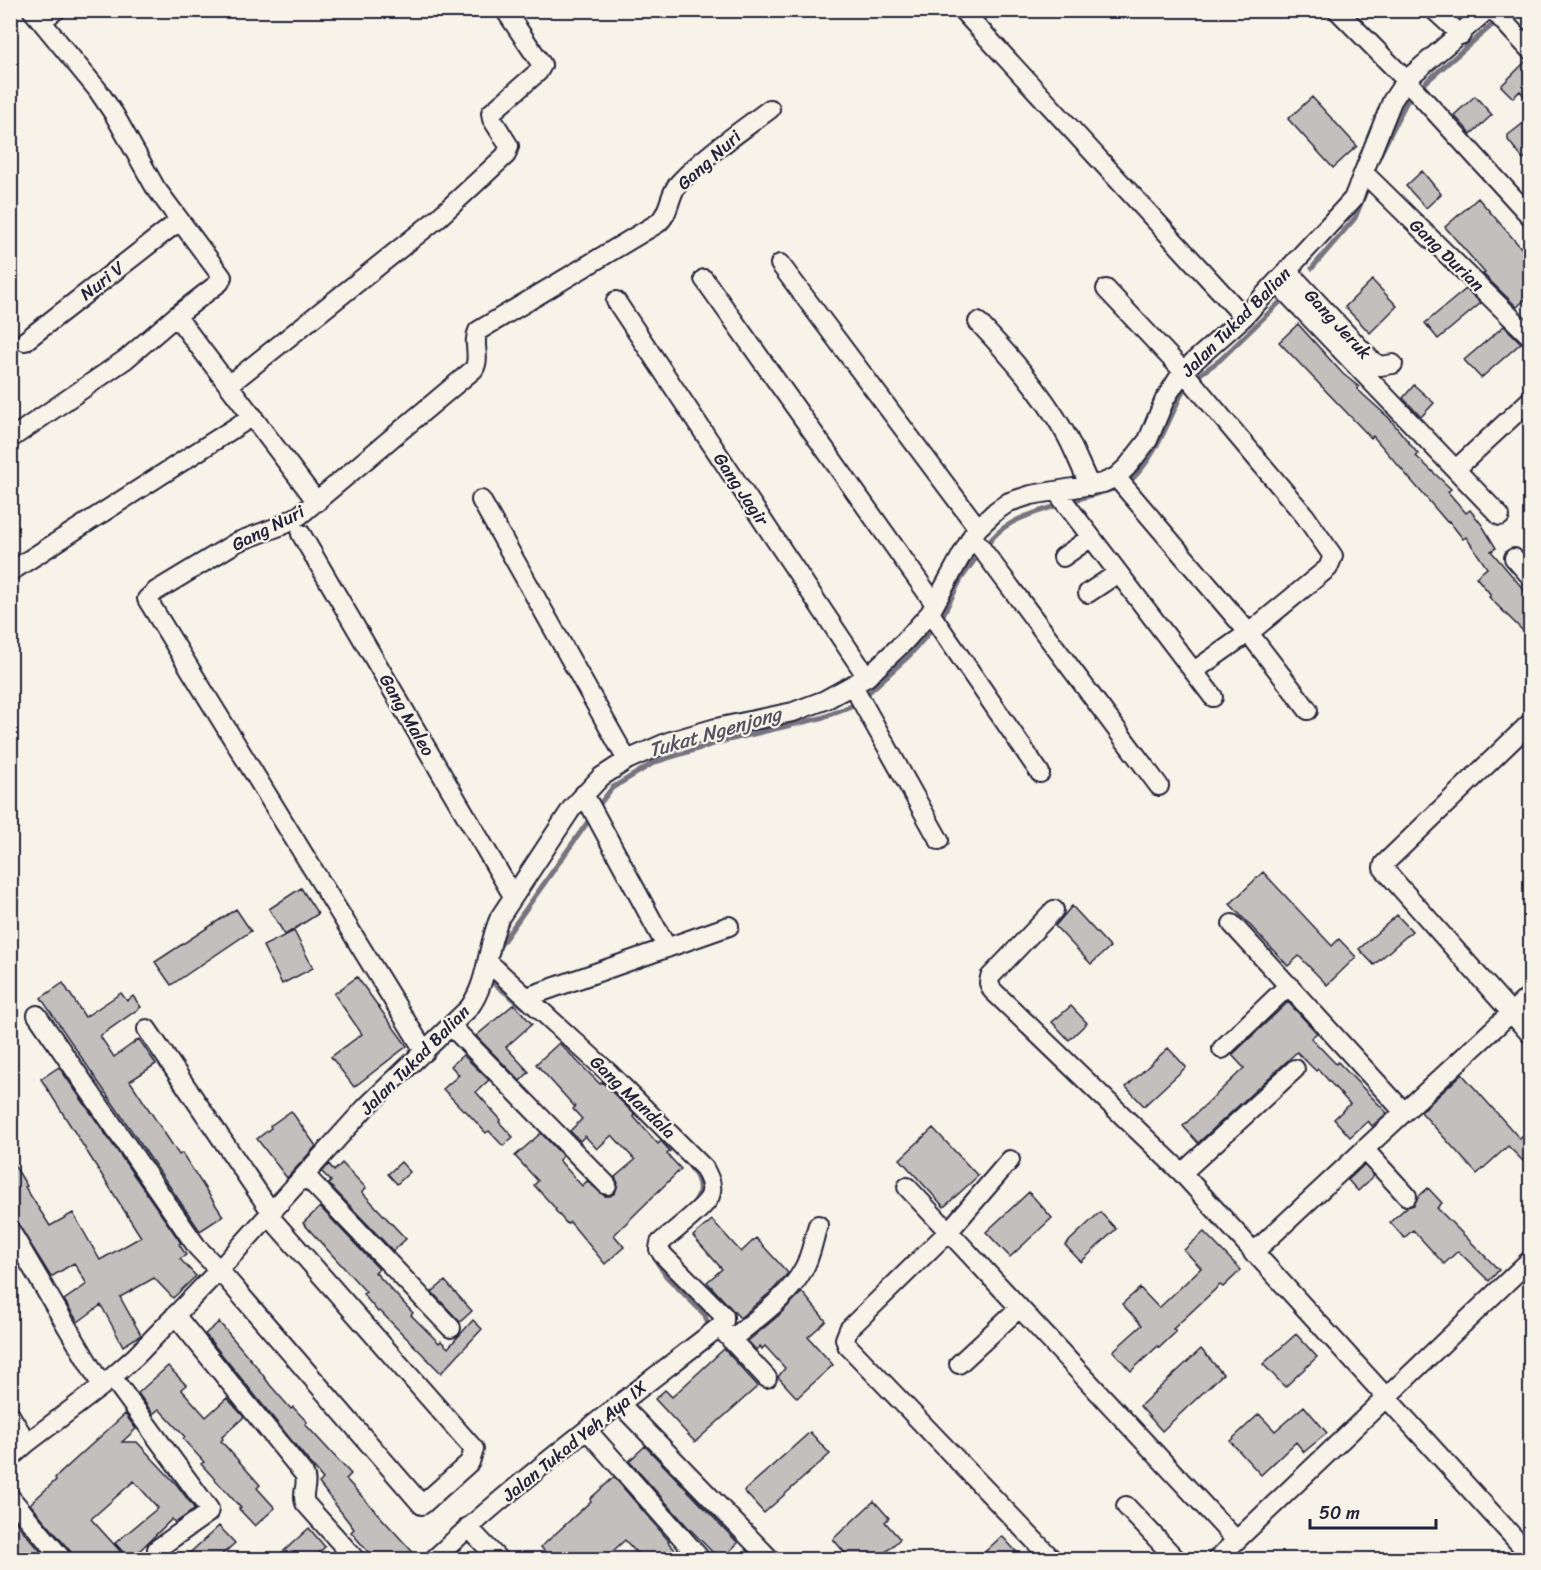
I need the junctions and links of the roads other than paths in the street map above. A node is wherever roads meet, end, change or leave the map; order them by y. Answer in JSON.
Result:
{"nodes":[{"id":1,"x":56,"y":10,"type":"edge"},
{"id":2,"x":505,"y":10,"type":"edge"},
{"id":3,"x":962,"y":10,"type":"edge"},
{"id":4,"x":1337,"y":10,"type":"edge"},
{"id":5,"x":1434,"y":10,"type":"edge"},
{"id":6,"x":1487,"y":10,"type":"edge"},
{"id":7,"x":1493,"y":10,"type":"edge"},
{"id":8,"x":36,"y":16,"type":"edge"},
{"id":9,"x":1461,"y":35,"type":"junction"},
{"id":10,"x":1530,"y":50,"type":"edge"},
{"id":11,"x":1406,"y":80,"type":"junction"},
{"id":12,"x":770,"y":109,"type":"dead end"},
{"id":13,"x":1364,"y":173,"type":"junction"},
{"id":14,"x":1530,"y":216,"type":"edge"},
{"id":15,"x":179,"y":222,"type":"junction"},
{"id":16,"x":780,"y":264,"type":"dead end"},
{"id":17,"x":1282,"y":277,"type":"junction"},
{"id":18,"x":704,"y":279,"type":"dead end"},
{"id":19,"x":1106,"y":289,"type":"dead end"},
{"id":20,"x":616,"y":302,"type":"dead end"},
{"id":21,"x":177,"y":316,"type":"junction"},
{"id":22,"x":1244,"y":317,"type":"junction"},
{"id":23,"x":978,"y":322,"type":"dead end"},
{"id":24,"x":1530,"y":336,"type":"edge"},
{"id":25,"x":25,"y":341,"type":"dead end"},
{"id":26,"x":1394,"y":364,"type":"dead end"},
{"id":27,"x":1183,"y":371,"type":"junction"},
{"id":28,"x":230,"y":384,"type":"junction"},
{"id":29,"x":1530,"y":399,"type":"edge"},
{"id":30,"x":253,"y":416,"type":"junction"},
{"id":31,"x":10,"y":440,"type":"edge"},
{"id":32,"x":734,"y":462,"type":"dead end"},
{"id":33,"x":1456,"y":469,"type":"junction"},
{"id":34,"x":1116,"y":477,"type":"junction"},
{"id":35,"x":1090,"y":486,"type":"junction"},
{"id":36,"x":1056,"y":491,"type":"junction"},
{"id":37,"x":481,"y":500,"type":"dead end"},
{"id":38,"x":317,"y":502,"type":"junction"},
{"id":39,"x":1500,"y":516,"type":"dead end"},
{"id":40,"x":975,"y":532,"type":"junction"},
{"id":41,"x":301,"y":534,"type":"dead end"},
{"id":42,"x":1090,"y":538,"type":"junction"},
{"id":43,"x":1064,"y":557,"type":"dead end"},
{"id":44,"x":1514,"y":558,"type":"dead end"},
{"id":45,"x":10,"y":572,"type":"edge"},
{"id":46,"x":1118,"y":573,"type":"junction"},
{"id":47,"x":1530,"y":576,"type":"edge"},
{"id":48,"x":1088,"y":593,"type":"dead end"},
{"id":49,"x":932,"y":609,"type":"junction"},
{"id":50,"x":1248,"y":632,"type":"junction"},
{"id":51,"x":1194,"y":671,"type":"junction"},
{"id":52,"x":864,"y":678,"type":"junction"},
{"id":53,"x":1213,"y":697,"type":"dead end"},
{"id":54,"x":1308,"y":710,"type":"dead end"},
{"id":55,"x":1530,"y":723,"type":"edge"},
{"id":56,"x":627,"y":760,"type":"junction"},
{"id":57,"x":1040,"y":773,"type":"dead end"},
{"id":58,"x":1159,"y":786,"type":"dead end"},
{"id":59,"x":584,"y":794,"type":"junction"},
{"id":60,"x":939,"y":840,"type":"dead end"},
{"id":61,"x":513,"y":896,"type":"junction"},
{"id":62,"x":1054,"y":910,"type":"dead end"},
{"id":63,"x":1232,"y":924,"type":"dead end"},
{"id":64,"x":729,"y":926,"type":"dead end"},
{"id":65,"x":667,"y":948,"type":"junction"},
{"id":66,"x":488,"y":962,"type":"junction"},
{"id":67,"x":1289,"y":985,"type":"junction"},
{"id":68,"x":1530,"y":995,"type":"edge"},
{"id":69,"x":527,"y":997,"type":"junction"},
{"id":70,"x":1512,"y":1013,"type":"junction"},
{"id":71,"x":38,"y":1014,"type":"dead end"},
{"id":72,"x":452,"y":1026,"type":"junction"},
{"id":73,"x":147,"y":1029,"type":"dead end"},
{"id":74,"x":1530,"y":1034,"type":"edge"},
{"id":75,"x":1222,"y":1048,"type":"dead end"},
{"id":76,"x":425,"y":1052,"type":"junction"},
{"id":77,"x":1295,"y":1069,"type":"dead end"},
{"id":78,"x":1404,"y":1112,"type":"junction"},
{"id":79,"x":1364,"y":1149,"type":"junction"},
{"id":80,"x":1010,"y":1160,"type":"dead end"},
{"id":81,"x":1182,"y":1173,"type":"junction"},
{"id":82,"x":305,"y":1175,"type":"junction"},
{"id":83,"x":607,"y":1185,"type":"dead end"},
{"id":84,"x":907,"y":1187,"type":"dead end"},
{"id":85,"x":1407,"y":1196,"type":"dead end"},
{"id":86,"x":270,"y":1215,"type":"junction"},
{"id":87,"x":818,"y":1225,"type":"dead end"},
{"id":88,"x":10,"y":1230,"type":"edge"},
{"id":89,"x":949,"y":1232,"type":"junction"},
{"id":90,"x":1253,"y":1252,"type":"junction"},
{"id":91,"x":1530,"y":1260,"type":"edge"},
{"id":92,"x":219,"y":1270,"type":"junction"},
{"id":93,"x":1019,"y":1308,"type":"junction"},
{"id":94,"x":175,"y":1315,"type":"junction"},
{"id":95,"x":451,"y":1328,"type":"dead end"},
{"id":96,"x":725,"y":1333,"type":"junction"},
{"id":97,"x":959,"y":1364,"type":"dead end"},
{"id":98,"x":767,"y":1378,"type":"dead end"},
{"id":99,"x":107,"y":1382,"type":"junction"},
{"id":100,"x":1386,"y":1399,"type":"junction"},
{"id":101,"x":620,"y":1404,"type":"junction"},
{"id":102,"x":10,"y":1415,"type":"edge"},
{"id":103,"x":587,"y":1430,"type":"junction"},
{"id":104,"x":27,"y":1443,"type":"junction"},
{"id":105,"x":10,"y":1458,"type":"edge"},
{"id":106,"x":10,"y":1497,"type":"edge"},
{"id":107,"x":1126,"y":1506,"type":"dead end"},
{"id":108,"x":468,"y":1527,"type":"junction"},
{"id":109,"x":1236,"y":1540,"type":"junction"},
{"id":110,"x":158,"y":1549,"type":"dead end"},
{"id":111,"x":1526,"y":1554,"type":"edge"},
{"id":112,"x":699,"y":1557,"type":"dead end"},
{"id":113,"x":63,"y":1560,"type":"edge"},
{"id":114,"x":356,"y":1560,"type":"edge"},
{"id":115,"x":433,"y":1560,"type":"edge"},
{"id":116,"x":499,"y":1560,"type":"edge"},
{"id":117,"x":771,"y":1560,"type":"edge"},
{"id":118,"x":1053,"y":1560,"type":"edge"},
{"id":119,"x":1177,"y":1560,"type":"edge"},
{"id":120,"x":1216,"y":1560,"type":"edge"}],
"edges":[{"from":1,"to":8,"type":"street"},
{"from":2,"to":28,"type":"street"},
{"from":3,"to":22,"type":"street"},
{"from":4,"to":11,"type":"street"},
{"from":5,"to":9,"type":"street"},
{"from":6,"to":9,"type":"street","name":"Jalan Tukad Balian"},
{"from":7,"to":10,"type":"street"},
{"from":8,"to":15,"type":"street"},
{"from":9,"to":11,"type":"street","name":"Jalan Tukad Balian"},
{"from":11,"to":13,"type":"street","name":"Jalan Tukad Balian"},
{"from":11,"to":14,"type":"street"},
{"from":12,"to":38,"type":"street","name":"Gang Nuri"},
{"from":13,"to":17,"type":"street","name":"Jalan Tukad Balian"},
{"from":13,"to":24,"type":"street","name":"Gang Durian"},
{"from":15,"to":21,"type":"street"},
{"from":15,"to":25,"type":"street","name":"Nuri V"},
{"from":16,"to":40,"type":"street"},
{"from":17,"to":22,"type":"street","name":"Jalan Tukad Balian"},
{"from":17,"to":26,"type":"street","name":"Gang Jeruk"},
{"from":17,"to":33,"type":"street"},
{"from":18,"to":49,"type":"street"},
{"from":19,"to":27,"type":"street"},
{"from":20,"to":52,"type":"street","name":"Gang Jagir"},
{"from":21,"to":28,"type":"street"},
{"from":21,"to":31,"type":"street"},
{"from":22,"to":27,"type":"street","name":"Jalan Tukad Balian"},
{"from":23,"to":35,"type":"street"},
{"from":27,"to":34,"type":"street","name":"Jalan Tukad Balian"},
{"from":27,"to":50,"type":"street"},
{"from":28,"to":30,"type":"street"},
{"from":29,"to":33,"type":"street"},
{"from":30,"to":38,"type":"street"},
{"from":30,"to":45,"type":"street"},
{"from":32,"to":52,"type":"street","name":"Gang Jagir"},
{"from":33,"to":39,"type":"street"},
{"from":34,"to":35,"type":"street","name":"Jalan Tukad Balian"},
{"from":34,"to":50,"type":"street"},
{"from":35,"to":36,"type":"street","name":"Jalan Tukad Balian"},
{"from":36,"to":40,"type":"street","name":"Jalan Tukad Balian"},
{"from":36,"to":42,"type":"street"},
{"from":37,"to":56,"type":"street"},
{"from":38,"to":76,"type":"street","name":"Gang Nuri"},
{"from":40,"to":49,"type":"street","name":"Jalan Tukad Balian"},
{"from":40,"to":58,"type":"street"},
{"from":41,"to":61,"type":"street","name":"Gang Maleo"},
{"from":42,"to":43,"type":"street"},
{"from":42,"to":46,"type":"street"},
{"from":44,"to":47,"type":"street"},
{"from":46,"to":48,"type":"street"},
{"from":46,"to":51,"type":"street"},
{"from":49,"to":52,"type":"street","name":"Jalan Tukad Balian"},
{"from":49,"to":57,"type":"street"},
{"from":50,"to":51,"type":"street"},
{"from":50,"to":54,"type":"street"},
{"from":51,"to":53,"type":"street"},
{"from":52,"to":56,"type":"street","name":"Jalan Tukad Balian"},
{"from":52,"to":60,"type":"street"},
{"from":55,"to":70,"type":"street"},
{"from":56,"to":59,"type":"street","name":"Jalan Tukad Balian"},
{"from":59,"to":61,"type":"street","name":"Jalan Tukad Balian"},
{"from":59,"to":65,"type":"street"},
{"from":61,"to":66,"type":"street","name":"Jalan Tukad Balian"},
{"from":62,"to":81,"type":"street"},
{"from":63,"to":67,"type":"street"},
{"from":64,"to":65,"type":"street"},
{"from":65,"to":69,"type":"street"},
{"from":66,"to":69,"type":"street","name":"Gang Mandala"},
{"from":66,"to":72,"type":"street","name":"Jalan Tukad Balian"},
{"from":67,"to":75,"type":"street"},
{"from":67,"to":78,"type":"street"},
{"from":68,"to":70,"type":"street"},
{"from":69,"to":96,"type":"street","name":"Gang Mandala"},
{"from":70,"to":74,"type":"street"},
{"from":70,"to":78,"type":"street"},
{"from":71,"to":92,"type":"street"},
{"from":72,"to":76,"type":"street","name":"Jalan Tukad Balian"},
{"from":72,"to":83,"type":"street"},
{"from":73,"to":86,"type":"street"},
{"from":76,"to":82,"type":"street","name":"Jalan Tukad Balian"},
{"from":77,"to":81,"type":"street"},
{"from":78,"to":79,"type":"street"},
{"from":79,"to":85,"type":"street"},
{"from":79,"to":90,"type":"street"},
{"from":80,"to":89,"type":"street"},
{"from":81,"to":90,"type":"street"},
{"from":82,"to":86,"type":"street","name":"Jalan Tukad Balian"},
{"from":82,"to":95,"type":"street"},
{"from":84,"to":89,"type":"street"},
{"from":86,"to":92,"type":"street","name":"Jalan Tukad Balian"},
{"from":86,"to":92,"type":"street"},
{"from":87,"to":96,"type":"street","name":"Jalan Tukad Yeh Aya IX"},
{"from":88,"to":99,"type":"street"},
{"from":89,"to":93,"type":"street"},
{"from":89,"to":118,"type":"street"},
{"from":90,"to":100,"type":"street"},
{"from":91,"to":100,"type":"street"},
{"from":92,"to":94,"type":"street","name":"Jalan Tukad Balian"},
{"from":93,"to":97,"type":"street"},
{"from":93,"to":109,"type":"street"},
{"from":94,"to":99,"type":"street","name":"Jalan Tukad Balian"},
{"from":94,"to":114,"type":"street"},
{"from":96,"to":98,"type":"street"},
{"from":96,"to":101,"type":"street","name":"Jalan Tukad Yeh Aya IX"},
{"from":99,"to":104,"type":"street","name":"Jalan Tukad Balian"},
{"from":99,"to":110,"type":"street"},
{"from":100,"to":109,"type":"street"},
{"from":100,"to":111,"type":"street"},
{"from":101,"to":103,"type":"street","name":"Jalan Tukad Yeh Aya IX"},
{"from":101,"to":117,"type":"street"},
{"from":102,"to":104,"type":"street"},
{"from":103,"to":108,"type":"street","name":"Jalan Tukad Yeh Aya IX"},
{"from":103,"to":112,"type":"street"},
{"from":104,"to":105,"type":"street","name":"Jalan Tukad Balian"},
{"from":106,"to":113,"type":"street"},
{"from":107,"to":119,"type":"street"},
{"from":108,"to":115,"type":"street","name":"Jalan Tukad Yeh Aya IX"},
{"from":108,"to":116,"type":"street"},
{"from":109,"to":120,"type":"street"}]}
